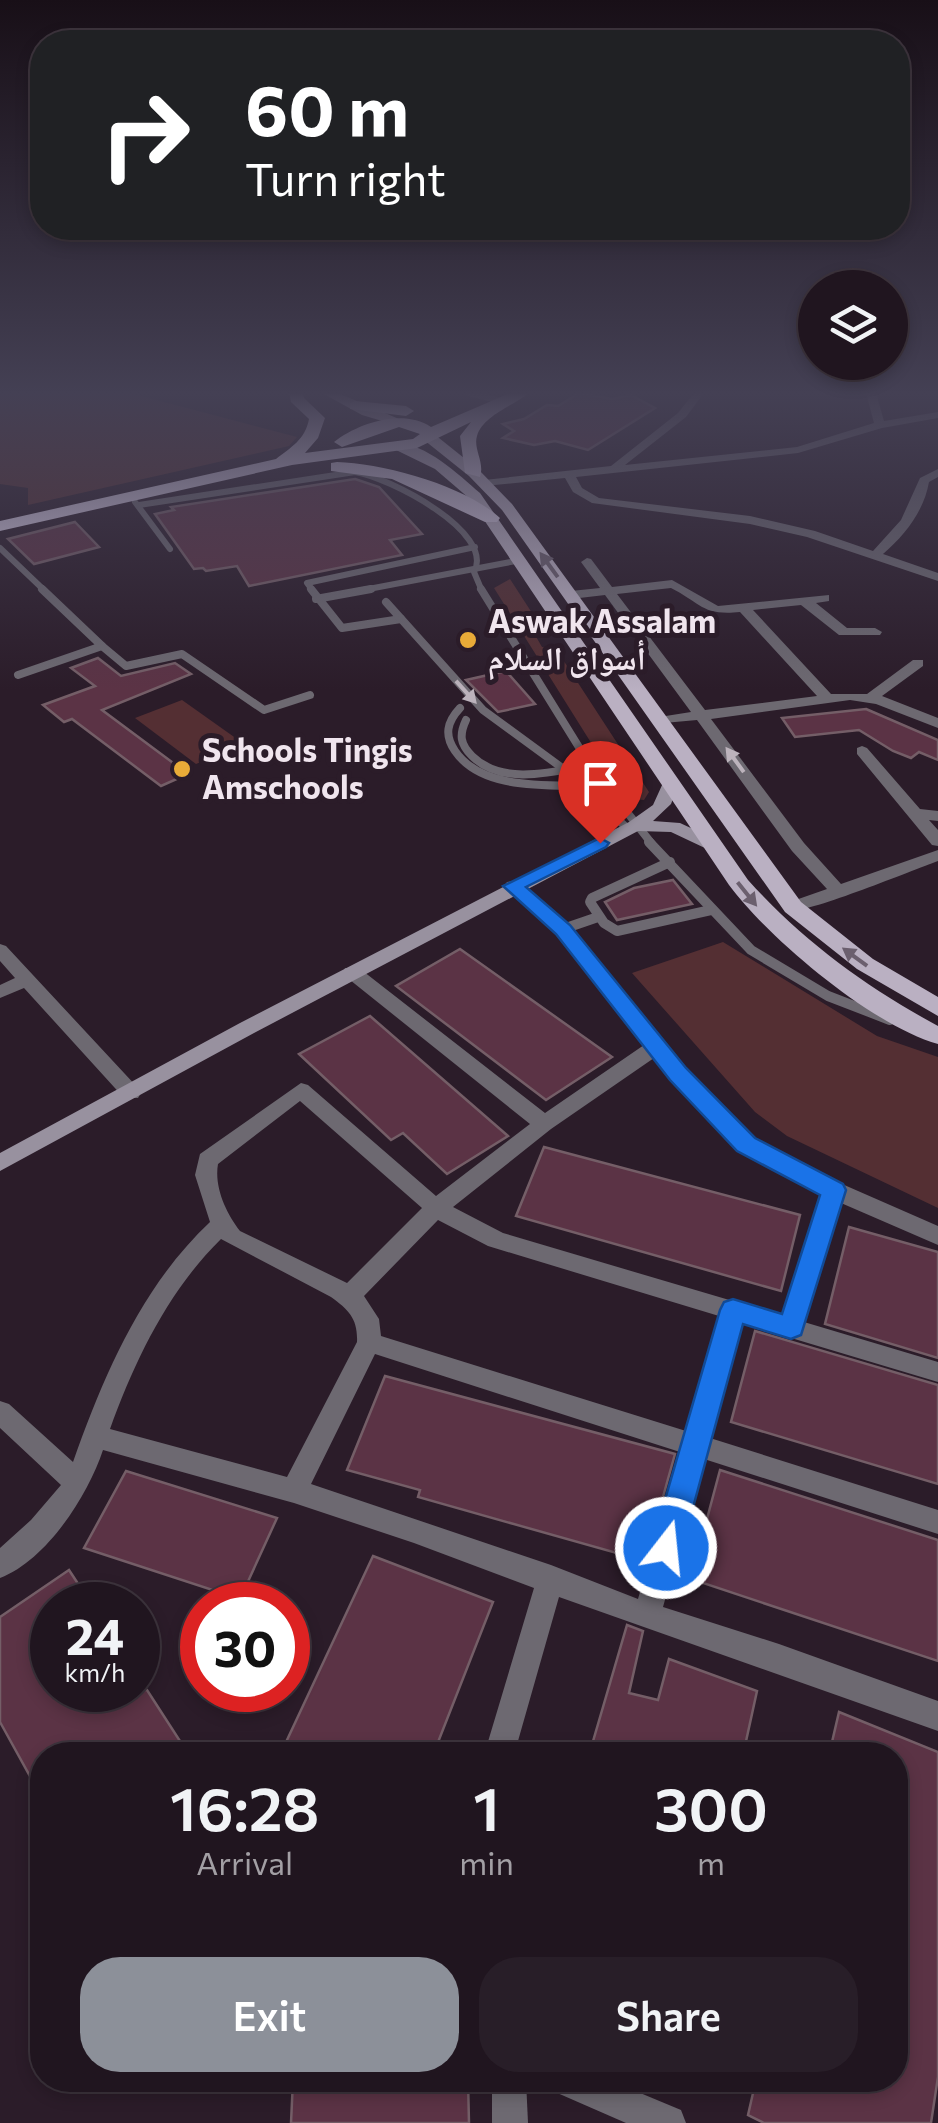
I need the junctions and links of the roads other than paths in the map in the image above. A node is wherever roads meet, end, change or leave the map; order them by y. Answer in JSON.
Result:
{"nodes":[{"id":1,"x":166,"y":492,"type":"edge"},
{"id":2,"x":206,"y":492,"type":"edge"},
{"id":3,"x":402,"y":492,"type":"edge"},
{"id":4,"x":440,"y":492,"type":"edge"},
{"id":5,"x":468,"y":492,"type":"edge"},
{"id":6,"x":490,"y":492,"type":"edge"},
{"id":7,"x":581,"y":492,"type":"edge"},
{"id":8,"x":922,"y":492,"type":"edge"},
{"id":9,"x":135,"y":501,"type":"junction"},
{"id":10,"x":491,"y":518,"type":"junction"},
{"id":11,"x":0,"y":526,"type":"edge"},
{"id":12,"x":475,"y":546,"type":"junction"},
{"id":13,"x":0,"y":548,"type":"edge"},
{"id":14,"x":170,"y":549,"type":"dead end"},
{"id":15,"x":874,"y":555,"type":"junction"},
{"id":16,"x":520,"y":560,"type":"junction"},
{"id":17,"x":587,"y":562,"type":"dead end"},
{"id":18,"x":475,"y":568,"type":"junction"},
{"id":19,"x":938,"y":577,"type":"edge"},
{"id":20,"x":610,"y":590,"type":"junction"},
{"id":21,"x":571,"y":596,"type":"junction"},
{"id":22,"x":824,"y":598,"type":"dead end"},
{"id":23,"x":316,"y":599,"type":"junction"},
{"id":24,"x":804,"y":600,"type":"junction"},
{"id":25,"x":386,"y":602,"type":"dead end"},
{"id":26,"x":744,"y":608,"type":"junction"},
{"id":27,"x":401,"y":620,"type":"junction"},
{"id":28,"x":875,"y":632,"type":"dead end"},
{"id":29,"x":102,"y":646,"type":"junction"},
{"id":30,"x":918,"y":663,"type":"dead end"},
{"id":31,"x":18,"y":675,"type":"dead end"},
{"id":32,"x":310,"y":695,"type":"dead end"},
{"id":33,"x":826,"y":696,"type":"junction"},
{"id":34,"x":871,"y":698,"type":"junction"},
{"id":35,"x":460,"y":708,"type":"dead end"},
{"id":36,"x":702,"y":714,"type":"junction"},
{"id":37,"x":466,"y":720,"type":"dead end"},
{"id":38,"x":658,"y":720,"type":"junction"},
{"id":39,"x":938,"y":723,"type":"edge"},
{"id":40,"x":862,"y":751,"type":"dead end"},
{"id":41,"x":590,"y":765,"type":"junction"},
{"id":42,"x":566,"y":770,"type":"junction"},
{"id":43,"x":671,"y":783,"type":"junction"},
{"id":44,"x":583,"y":786,"type":"junction"},
{"id":45,"x":913,"y":813,"type":"junction"},
{"id":46,"x":938,"y":816,"type":"edge"},
{"id":47,"x":632,"y":827,"type":"junction"},
{"id":48,"x":938,"y":841,"type":"edge"},
{"id":49,"x":713,"y":844,"type":"junction"},
{"id":50,"x":938,"y":855,"type":"edge"},
{"id":51,"x":670,"y":862,"type":"junction"},
{"id":52,"x":513,"y":886,"type":"junction"},
{"id":53,"x":838,"y":892,"type":"junction"},
{"id":54,"x":793,"y":906,"type":"junction"},
{"id":55,"x":711,"y":910,"type":"junction"},
{"id":56,"x":598,"y":917,"type":"junction"},
{"id":57,"x":563,"y":929,"type":"junction"},
{"id":58,"x":0,"y":950,"type":"edge"},
{"id":59,"x":352,"y":972,"type":"junction"},
{"id":60,"x":29,"y":979,"type":"junction"},
{"id":61,"x":0,"y":992,"type":"edge"},
{"id":62,"x":938,"y":1008,"type":"edge"},
{"id":63,"x":938,"y":1038,"type":"edge"},
{"id":64,"x":657,"y":1046,"type":"junction"},
{"id":65,"x":132,"y":1092,"type":"junction"},
{"id":66,"x":544,"y":1124,"type":"junction"},
{"id":67,"x":0,"y":1164,"type":"edge"},
{"id":68,"x":834,"y":1190,"type":"junction"},
{"id":69,"x":436,"y":1208,"type":"junction"},
{"id":70,"x":222,"y":1224,"type":"junction"},
{"id":71,"x":938,"y":1236,"type":"edge"},
{"id":72,"x":349,"y":1296,"type":"junction"},
{"id":73,"x":733,"y":1310,"type":"junction"},
{"id":74,"x":791,"y":1328,"type":"junction"},
{"id":75,"x":369,"y":1342,"type":"junction"},
{"id":76,"x":938,"y":1372,"type":"edge"},
{"id":77,"x":0,"y":1412,"type":"edge"},
{"id":78,"x":94,"y":1436,"type":"junction"},
{"id":79,"x":696,"y":1446,"type":"junction"},
{"id":80,"x":77,"y":1483,"type":"junction"},
{"id":81,"x":294,"y":1491,"type":"junction"},
{"id":82,"x":938,"y":1522,"type":"edge"},
{"id":83,"x":0,"y":1564,"type":"edge"},
{"id":84,"x":551,"y":1578,"type":"junction"},
{"id":85,"x":647,"y":1616,"type":"junction"},
{"id":86,"x":938,"y":1716,"type":"edge"},
{"id":87,"x":503,"y":1742,"type":"edge"},
{"id":88,"x":509,"y":2092,"type":"edge"},
{"id":89,"x":595,"y":2092,"type":"edge"},
{"id":90,"x":510,"y":2123,"type":"edge"},
{"id":91,"x":668,"y":2123,"type":"edge"}],
"edges":[{"from":1,"to":9,"type":"highway"},
{"from":2,"to":9,"type":"lane"},
{"from":3,"to":12,"type":"lane"},
{"from":4,"to":10,"type":"highway"},
{"from":5,"to":10,"type":"main road"},
{"from":21,"to":6,"type":"main road","one_way":true},
{"from":7,"to":15,"type":"street"},
{"from":8,"to":15,"type":"street"},
{"from":9,"to":11,"type":"highway"},
{"from":9,"to":14,"type":"lane"},
{"from":10,"to":16,"type":"main road"},
{"from":12,"to":18,"type":"lane"},
{"from":12,"to":23,"type":"lane"},
{"from":13,"to":29,"type":"lane"},
{"from":15,"to":19,"type":"street"},
{"from":16,"to":18,"type":"lane"},
{"from":16,"to":43,"type":"main road"},
{"from":17,"to":20,"type":"street"},
{"from":18,"to":23,"type":"lane"},
{"from":18,"to":41,"type":"lane"},
{"from":20,"to":21,"type":"street"},
{"from":20,"to":26,"type":"street"},
{"from":20,"to":36,"type":"street"},
{"from":21,"to":38,"type":"main road"},
{"from":22,"to":24,"type":"street"},
{"from":23,"to":27,"type":"lane"},
{"from":24,"to":26,"type":"street"},
{"from":24,"to":28,"type":"street"},
{"from":25,"to":27,"type":"lane"},
{"from":26,"to":33,"type":"street"},
{"from":27,"to":42,"type":"lane","one_way":true},
{"from":29,"to":31,"type":"lane"},
{"from":29,"to":32,"type":"lane"},
{"from":30,"to":34,"type":"street"},
{"from":33,"to":34,"type":"street"},
{"from":33,"to":36,"type":"street"},
{"from":34,"to":39,"type":"street"},
{"from":35,"to":44,"type":"lane"},
{"from":36,"to":38,"type":"street"},
{"from":53,"to":36,"type":"street","one_way":true},
{"from":37,"to":42,"type":"lane"},
{"from":38,"to":54,"type":"main road"},
{"from":40,"to":45,"type":"street"},
{"from":41,"to":42,"type":"lane"},
{"from":41,"to":47,"type":"lane"},
{"from":42,"to":44,"type":"lane"},
{"from":43,"to":47,"type":"street"},
{"from":43,"to":49,"type":"main road"},
{"from":44,"to":47,"type":"lane"},
{"from":45,"to":46,"type":"street"},
{"from":45,"to":48,"type":"street"},
{"from":47,"to":49,"type":"street"},
{"from":47,"to":51,"type":"lane"},
{"from":47,"to":52,"type":"street"},
{"from":49,"to":63,"type":"main road","one_way":true},
{"from":50,"to":53,"type":"street"},
{"from":51,"to":55,"type":"lane"},
{"from":51,"to":56,"type":"lane"},
{"from":52,"to":57,"type":"street"},
{"from":52,"to":59,"type":"street"},
{"from":53,"to":54,"type":"street"},
{"from":62,"to":54,"type":"main road","one_way":true},
{"from":55,"to":56,"type":"lane"},
{"from":55,"to":63,"type":"lane"},
{"from":56,"to":57,"type":"lane"},
{"from":57,"to":64,"type":"street"},
{"from":58,"to":60,"type":"street"},
{"from":59,"to":65,"type":"street"},
{"from":59,"to":66,"type":"street"},
{"from":60,"to":61,"type":"street"},
{"from":60,"to":65,"type":"street"},
{"from":64,"to":66,"type":"street"},
{"from":64,"to":68,"type":"street"},
{"from":65,"to":67,"type":"street"},
{"from":66,"to":69,"type":"street"},
{"from":68,"to":71,"type":"street"},
{"from":68,"to":74,"type":"street"},
{"from":69,"to":70,"type":"street"},
{"from":69,"to":72,"type":"street"},
{"from":69,"to":73,"type":"street"},
{"from":70,"to":72,"type":"street"},
{"from":70,"to":78,"type":"street"},
{"from":72,"to":75,"type":"street"},
{"from":73,"to":74,"type":"street"},
{"from":73,"to":79,"type":"street"},
{"from":74,"to":76,"type":"street"},
{"from":75,"to":79,"type":"street"},
{"from":75,"to":81,"type":"street"},
{"from":77,"to":80,"type":"street"},
{"from":78,"to":80,"type":"street"},
{"from":78,"to":81,"type":"street"},
{"from":79,"to":82,"type":"street"},
{"from":79,"to":85,"type":"street"},
{"from":80,"to":83,"type":"street"},
{"from":81,"to":84,"type":"street"},
{"from":84,"to":85,"type":"street"},
{"from":84,"to":87,"type":"street"},
{"from":85,"to":86,"type":"street"},
{"from":88,"to":90,"type":"street"},
{"from":89,"to":91,"type":"street"}]}
